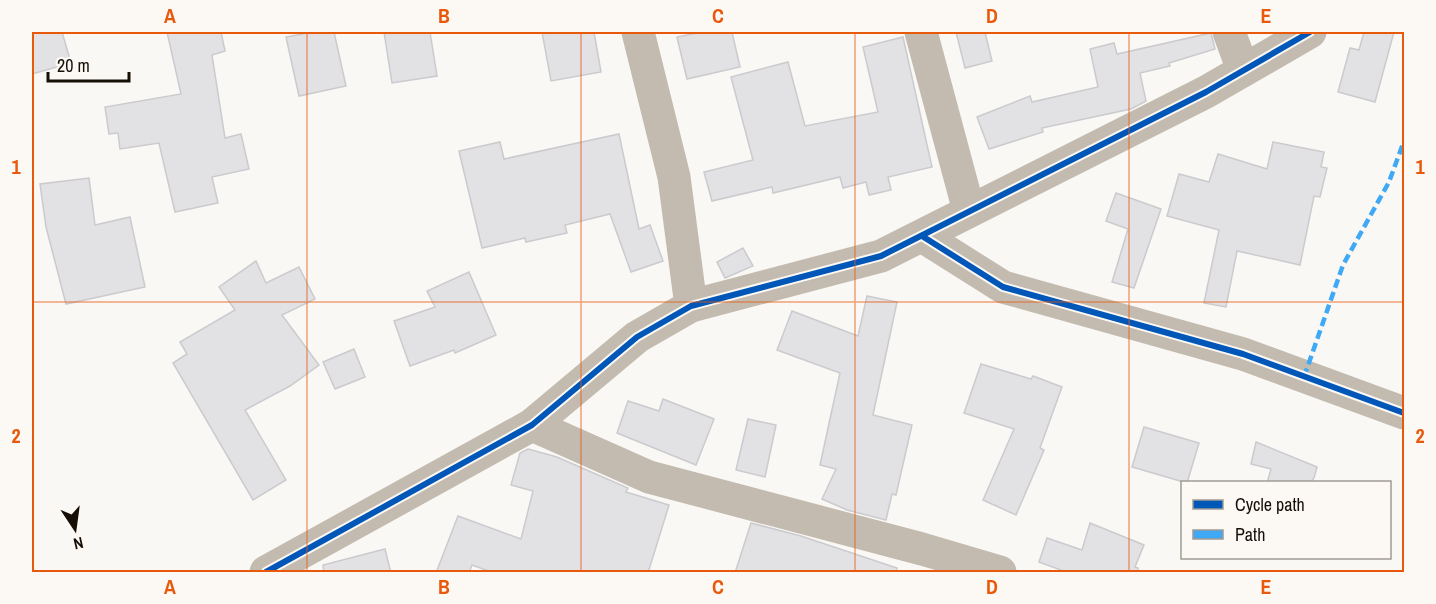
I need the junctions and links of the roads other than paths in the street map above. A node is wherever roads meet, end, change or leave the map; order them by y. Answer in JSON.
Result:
{"nodes":[{"id":1,"x":638,"y":32,"type":"edge"},
{"id":2,"x":921,"y":32,"type":"edge"},
{"id":3,"x":1229,"y":32,"type":"edge"},
{"id":4,"x":1310,"y":32,"type":"edge"},
{"id":5,"x":1243,"y":70,"type":"junction"},
{"id":6,"x":969,"y":211,"type":"junction"},
{"id":7,"x":922,"y":236,"type":"junction"},
{"id":8,"x":691,"y":306,"type":"junction"},
{"id":9,"x":1404,"y":413,"type":"edge"},
{"id":10,"x":532,"y":424,"type":"junction"},
{"id":11,"x":266,"y":573,"type":"edge"},
{"id":12,"x":1000,"y":573,"type":"edge"}],
"edges":[{"from":1,"to":8,"type":"street"},
{"from":2,"to":6,"type":"street"},
{"from":3,"to":5,"type":"street"},
{"from":4,"to":5,"type":"street"},
{"from":5,"to":6,"type":"street"},
{"from":6,"to":7,"type":"street"},
{"from":7,"to":8,"type":"street"},
{"from":7,"to":9,"type":"street"},
{"from":8,"to":10,"type":"street"},
{"from":10,"to":11,"type":"street"},
{"from":10,"to":12,"type":"street"}]}
